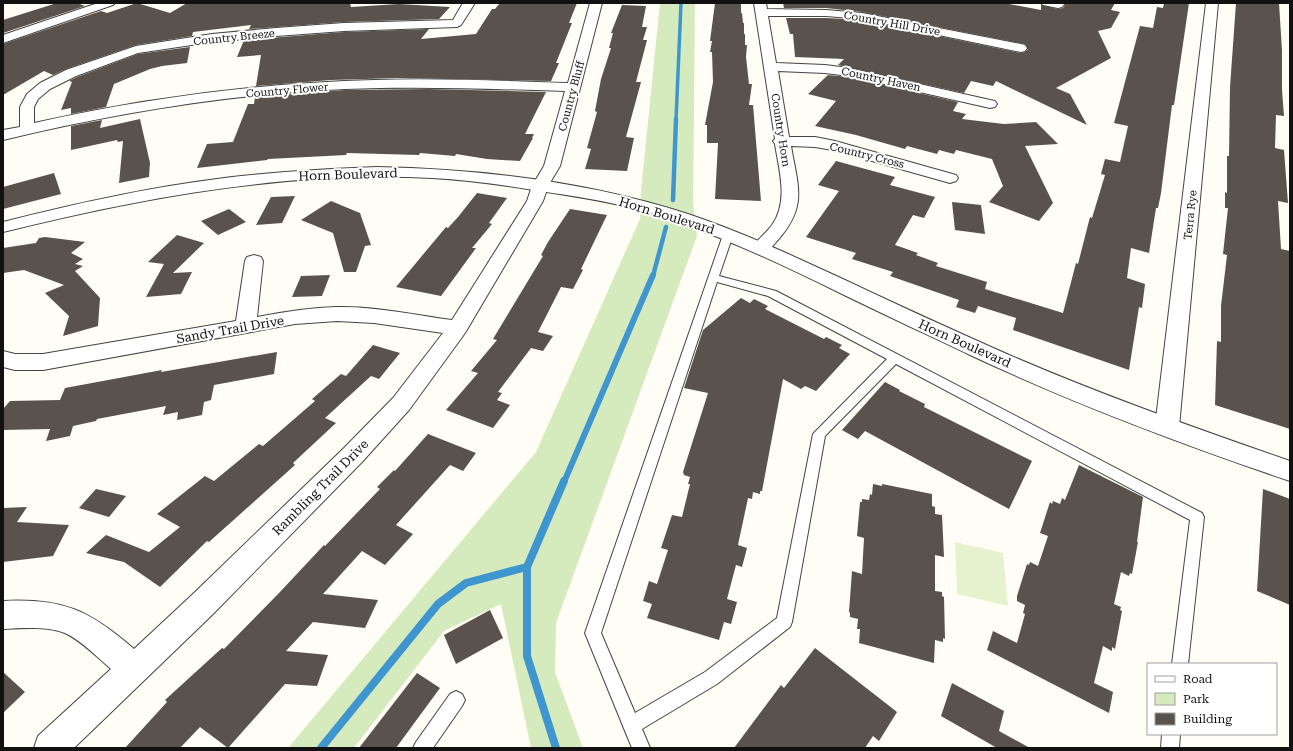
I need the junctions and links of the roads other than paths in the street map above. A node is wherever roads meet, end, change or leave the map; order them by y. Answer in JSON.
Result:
{"nodes":[{"id":1,"x":109,"y":3,"type":"edge"},
{"id":2,"x":469,"y":3,"type":"edge"},
{"id":3,"x":596,"y":3,"type":"edge"},
{"id":4,"x":1212,"y":3,"type":"edge"},
{"id":5,"x":761,"y":8,"type":"edge"},
{"id":6,"x":3,"y":39,"type":"edge"},
{"id":7,"x":1021,"y":48,"type":"dead end"},
{"id":8,"x":771,"y":67,"type":"junction"},
{"id":9,"x":574,"y":87,"type":"junction"},
{"id":10,"x":990,"y":104,"type":"dead end"},
{"id":11,"x":27,"y":130,"type":"junction"},
{"id":12,"x":3,"y":135,"type":"edge"},
{"id":13,"x":781,"y":141,"type":"junction"},
{"id":14,"x":950,"y":178,"type":"dead end"},
{"id":15,"x":540,"y":186,"type":"junction"},
{"id":16,"x":3,"y":226,"type":"edge"},
{"id":17,"x":728,"y":235,"type":"junction"},
{"id":18,"x":761,"y":248,"type":"junction"},
{"id":19,"x":254,"y":261,"type":"dead end"},
{"id":20,"x":713,"y":278,"type":"junction"},
{"id":21,"x":246,"y":327,"type":"junction"},
{"id":22,"x":458,"y":328,"type":"junction"},
{"id":23,"x":895,"y":358,"type":"junction"},
{"id":24,"x":3,"y":359,"type":"edge"},
{"id":25,"x":1167,"y":427,"type":"junction"},
{"id":26,"x":1290,"y":471,"type":"edge"},
{"id":27,"x":3,"y":615,"type":"edge"},
{"id":28,"x":1180,"y":663,"type":"edge"},
{"id":29,"x":133,"y":668,"type":"junction"},
{"id":30,"x":456,"y":700,"type":"dead end"},
{"id":31,"x":632,"y":725,"type":"junction"},
{"id":32,"x":1171,"y":735,"type":"edge"},
{"id":33,"x":50,"y":748,"type":"edge"},
{"id":34,"x":422,"y":748,"type":"edge"},
{"id":35,"x":641,"y":748,"type":"edge"},
{"id":36,"x":1170,"y":748,"type":"edge"}],
"edges":[{"from":1,"to":6,"type":"street"},
{"from":2,"to":11,"type":"street","name":"Country Breeze"},
{"from":3,"to":9,"type":"street","name":"Country Bluff"},
{"from":4,"to":25,"type":"street","name":"Terra Rye"},
{"from":5,"to":7,"type":"street","name":"Country Hill Drive"},
{"from":5,"to":8,"type":"street","name":"Country Horn"},
{"from":8,"to":10,"type":"street","name":"Country Haven"},
{"from":8,"to":13,"type":"street","name":"Country Horn"},
{"from":9,"to":11,"type":"street","name":"Country Flower"},
{"from":9,"to":15,"type":"street","name":"Country Bluff"},
{"from":11,"to":12,"type":"street","name":"Country Flower"},
{"from":13,"to":14,"type":"street","name":"Country Cross"},
{"from":13,"to":18,"type":"street","name":"Country Horn"},
{"from":15,"to":16,"type":"street","name":"Horn Boulevard"},
{"from":15,"to":17,"type":"street","name":"Horn Boulevard"},
{"from":15,"to":22,"type":"street","name":"Rambling Trail Drive"},
{"from":17,"to":18,"type":"street","name":"Horn Boulevard"},
{"from":17,"to":20,"type":"lane"},
{"from":18,"to":25,"type":"street","name":"Horn Boulevard"},
{"from":19,"to":21,"type":"street"},
{"from":20,"to":23,"type":"lane"},
{"from":20,"to":31,"type":"lane"},
{"from":21,"to":22,"type":"street","name":"Sandy Trail Drive"},
{"from":21,"to":24,"type":"street","name":"Sandy Trail Drive"},
{"from":22,"to":29,"type":"street","name":"Rambling Trail Drive"},
{"from":23,"to":28,"type":"lane"},
{"from":23,"to":31,"type":"lane"},
{"from":25,"to":26,"type":"street","name":"Horn Boulevard"},
{"from":27,"to":29,"type":"street"},
{"from":29,"to":33,"type":"street","name":"Rambling Trail Drive"},
{"from":30,"to":34,"type":"lane"},
{"from":31,"to":35,"type":"lane"},
{"from":32,"to":36,"type":"lane"}]}
